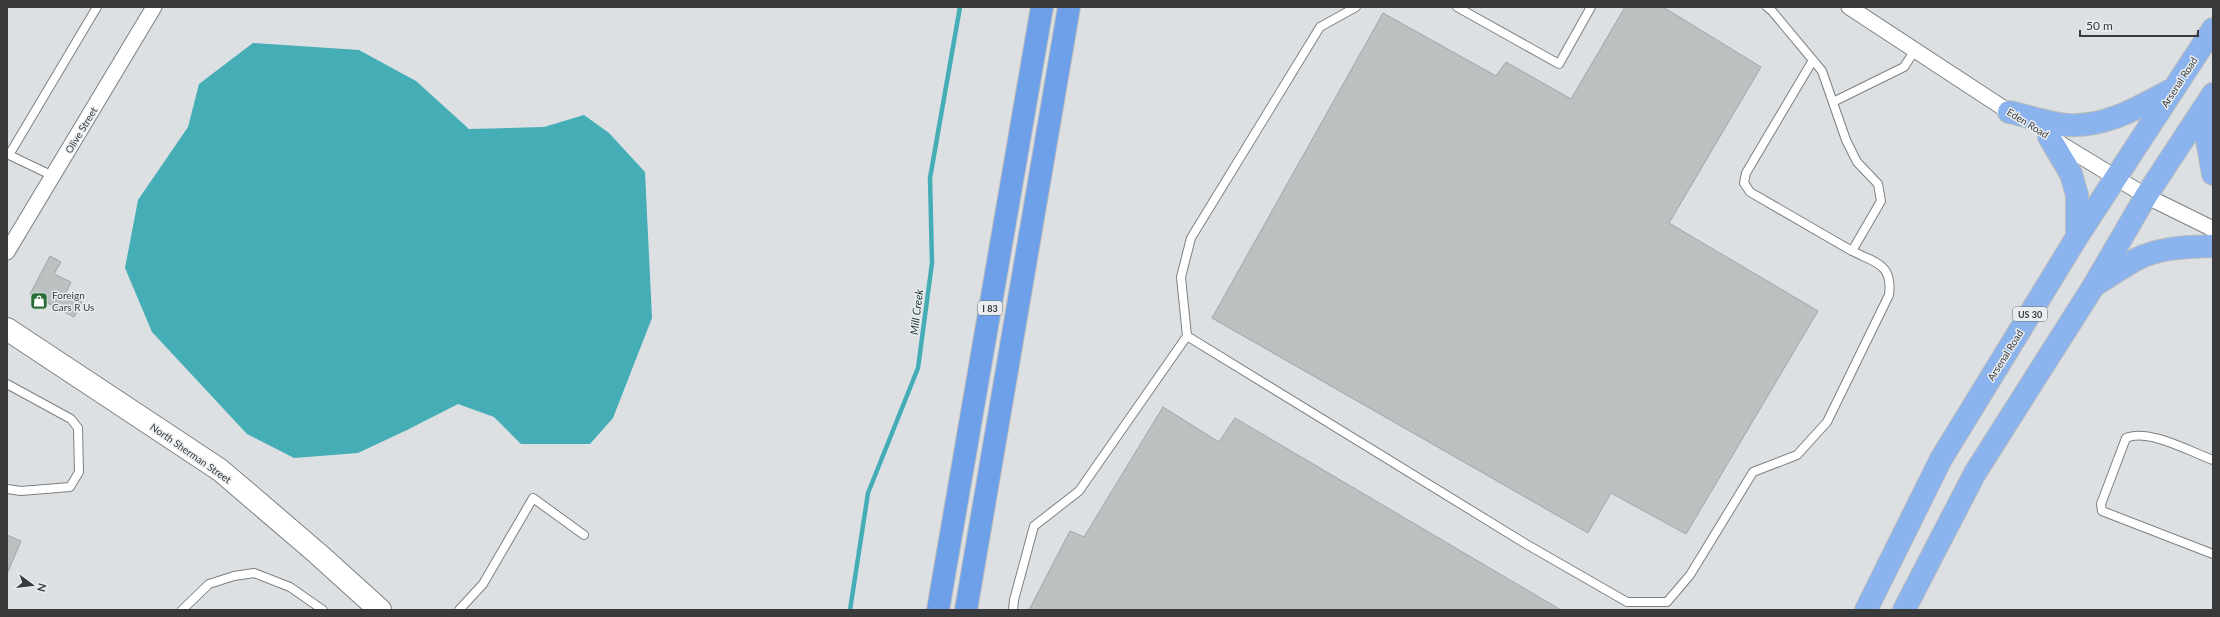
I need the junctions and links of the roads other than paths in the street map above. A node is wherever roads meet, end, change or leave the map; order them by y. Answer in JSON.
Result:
{"nodes":[{"id":1,"x":97,"y":7,"type":"edge"},
{"id":2,"x":154,"y":7,"type":"edge"},
{"id":3,"x":1042,"y":7,"type":"edge"},
{"id":4,"x":1069,"y":7,"type":"edge"},
{"id":5,"x":1356,"y":7,"type":"edge"},
{"id":6,"x":1457,"y":7,"type":"edge"},
{"id":7,"x":1591,"y":7,"type":"edge"},
{"id":8,"x":1767,"y":7,"type":"edge"},
{"id":9,"x":1849,"y":7,"type":"edge"},
{"id":10,"x":2213,"y":29,"type":"edge"},
{"id":11,"x":1915,"y":50,"type":"junction"},
{"id":12,"x":1813,"y":60,"type":"junction"},
{"id":13,"x":2176,"y":87,"type":"junction"},
{"id":14,"x":2211,"y":97,"type":"edge"},
{"id":15,"x":1833,"y":102,"type":"junction"},
{"id":16,"x":2009,"y":112,"type":"junction"},
{"id":17,"x":2049,"y":137,"type":"junction"},
{"id":18,"x":8,"y":154,"type":"edge"},
{"id":19,"x":2213,"y":174,"type":"edge"},
{"id":20,"x":53,"y":176,"type":"junction"},
{"id":21,"x":2116,"y":178,"type":"junction"},
{"id":22,"x":2146,"y":196,"type":"junction"},
{"id":23,"x":2213,"y":229,"type":"edge"},
{"id":24,"x":2077,"y":237,"type":"junction"},
{"id":25,"x":2213,"y":246,"type":"edge"},
{"id":26,"x":1852,"y":251,"type":"junction"},
{"id":27,"x":7,"y":252,"type":"edge"},
{"id":28,"x":2093,"y":287,"type":"junction"},
{"id":29,"x":7,"y":328,"type":"edge"},
{"id":30,"x":1187,"y":336,"type":"junction"},
{"id":31,"x":7,"y":384,"type":"edge"},
{"id":32,"x":2213,"y":460,"type":"edge"},
{"id":33,"x":7,"y":489,"type":"edge"},
{"id":34,"x":584,"y":535,"type":"dead end"},
{"id":35,"x":2213,"y":554,"type":"edge"},
{"id":36,"x":182,"y":610,"type":"edge"},
{"id":37,"x":323,"y":610,"type":"edge"},
{"id":38,"x":380,"y":610,"type":"edge"},
{"id":39,"x":459,"y":610,"type":"edge"},
{"id":40,"x":938,"y":610,"type":"edge"},
{"id":41,"x":966,"y":610,"type":"edge"},
{"id":42,"x":1013,"y":610,"type":"edge"},
{"id":43,"x":1866,"y":610,"type":"edge"},
{"id":44,"x":1904,"y":610,"type":"edge"}],
"edges":[{"from":1,"to":18,"type":"lane"},
{"from":2,"to":20,"type":"street","name":"Olive Street"},
{"from":3,"to":40,"type":"highway","number":"I 83"},
{"from":4,"to":41,"type":"highway","number":"I 83"},
{"from":5,"to":30,"type":"lane"},
{"from":6,"to":7,"type":"lane"},
{"from":8,"to":12,"type":"lane"},
{"from":9,"to":11,"type":"street","name":"Eden Road"},
{"from":10,"to":13,"type":"highway","name":"Arsenal Road","number":"US 30"},
{"from":11,"to":15,"type":"lane"},
{"from":11,"to":16,"type":"street","name":"Eden Road"},
{"from":12,"to":15,"type":"lane"},
{"from":12,"to":26,"type":"lane"},
{"from":13,"to":16,"type":"highway"},
{"from":13,"to":21,"type":"highway","name":"Arsenal Road","number":"US 30"},
{"from":14,"to":19,"type":"highway"},
{"from":14,"to":22,"type":"highway"},
{"from":15,"to":26,"type":"lane"},
{"from":16,"to":17,"type":"street","name":"Eden Road"},
{"from":17,"to":21,"type":"street","name":"Eden Road"},
{"from":17,"to":24,"type":"highway"},
{"from":18,"to":20,"type":"lane"},
{"from":20,"to":27,"type":"street","name":"Olive Street"},
{"from":21,"to":22,"type":"street","name":"Eden Road"},
{"from":21,"to":24,"type":"highway","name":"Arsenal Road","number":"US 30"},
{"from":22,"to":23,"type":"street","name":"Eden Road"},
{"from":22,"to":28,"type":"highway"},
{"from":24,"to":43,"type":"highway","name":"Arsenal Road","number":"US 30"},
{"from":25,"to":28,"type":"highway"},
{"from":26,"to":30,"type":"lane"},
{"from":28,"to":44,"type":"highway"},
{"from":29,"to":38,"type":"main road","name":"North Sherman Street"},
{"from":30,"to":42,"type":"lane"},
{"from":31,"to":33,"type":"lane"},
{"from":32,"to":35,"type":"lane"},
{"from":34,"to":39,"type":"lane"},
{"from":36,"to":37,"type":"lane"}]}
